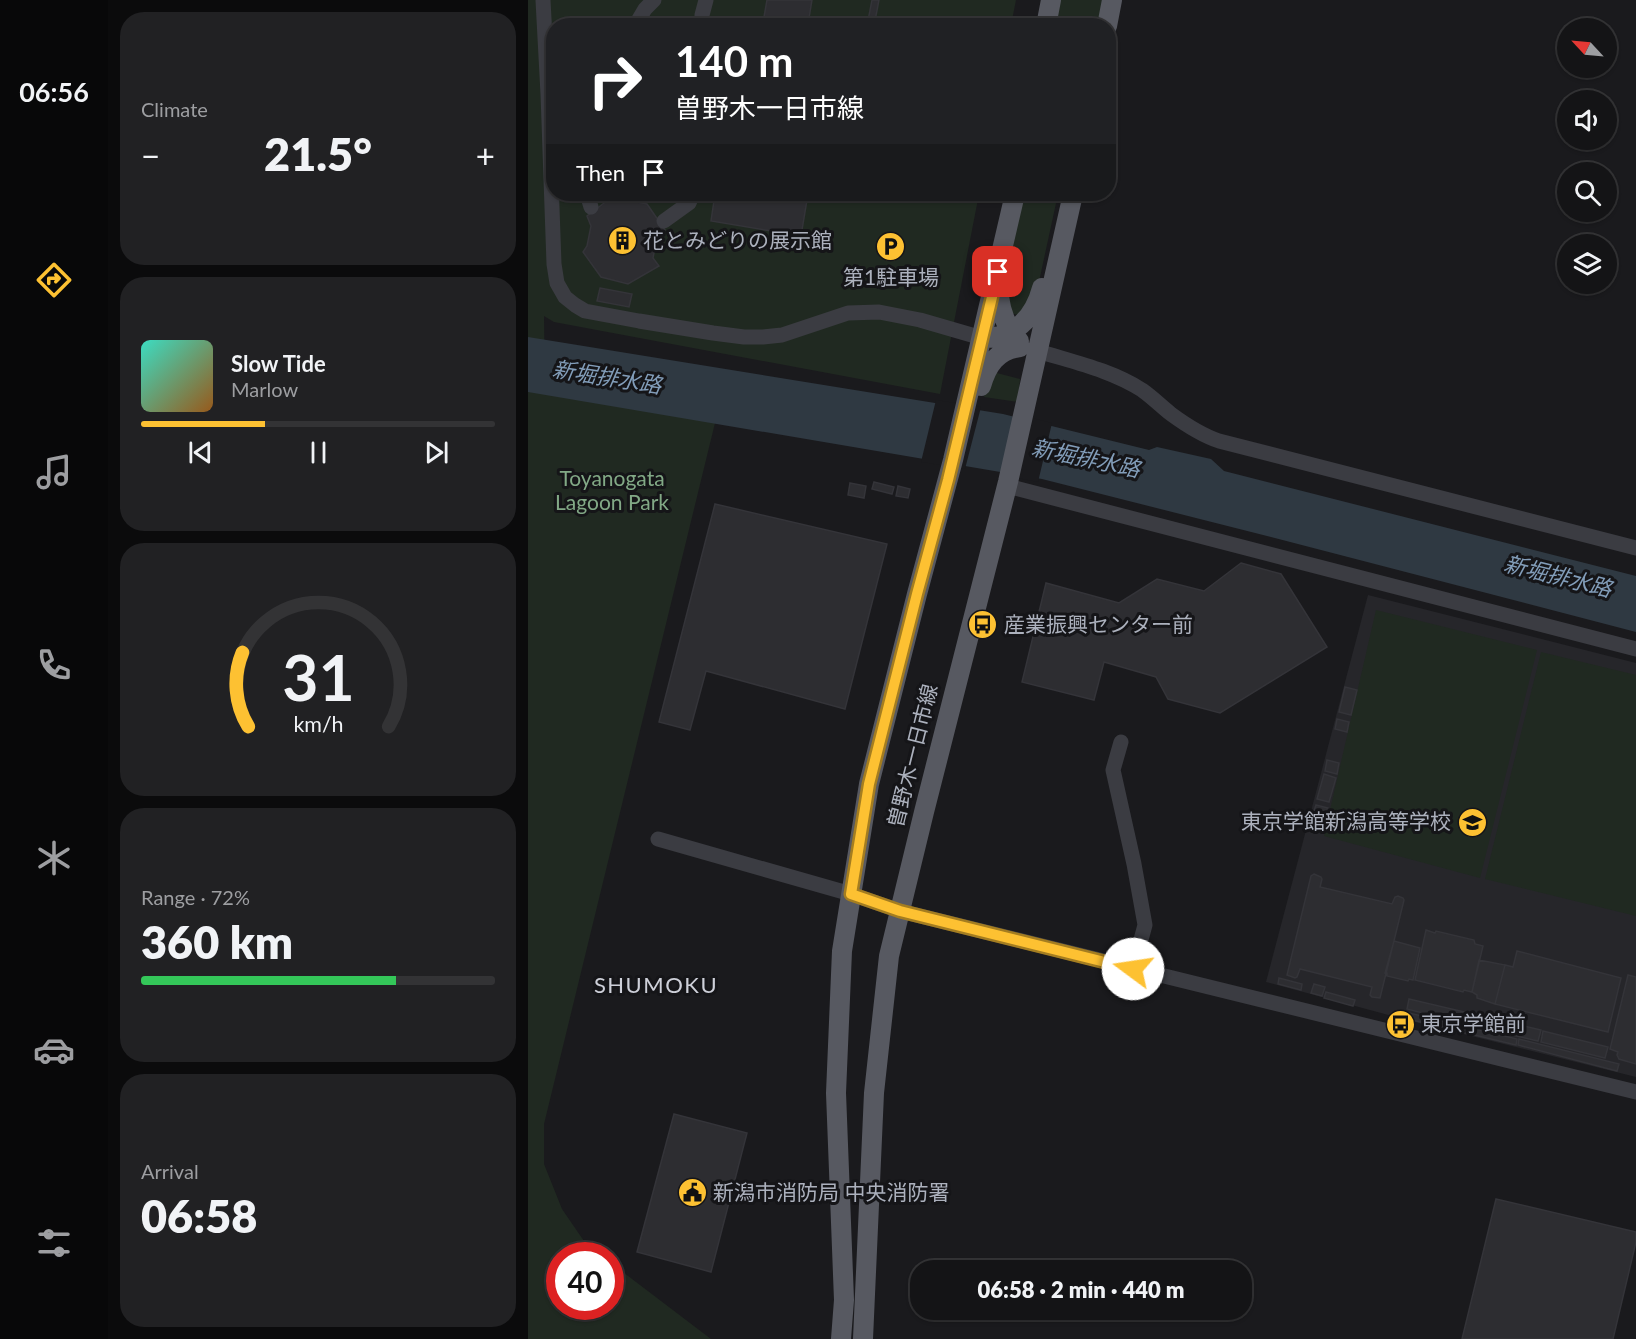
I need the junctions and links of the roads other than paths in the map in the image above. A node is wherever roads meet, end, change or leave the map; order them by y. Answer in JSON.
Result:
{"nodes":[{"id":1,"x":543,"y":0,"type":"edge"},
{"id":2,"x":706,"y":0,"type":"edge"},
{"id":3,"x":1051,"y":0,"type":"edge"},
{"id":4,"x":1112,"y":0,"type":"edge"},
{"id":5,"x":649,"y":3,"type":"edge"},
{"id":6,"x":640,"y":18,"type":"edge"},
{"id":7,"x":702,"y":18,"type":"edge"},
{"id":8,"x":1048,"y":18,"type":"edge"},
{"id":9,"x":1109,"y":18,"type":"edge"},
{"id":10,"x":546,"y":56,"type":"edge"},
{"id":11,"x":552,"y":201,"type":"edge"},
{"id":12,"x":690,"y":201,"type":"edge"},
{"id":13,"x":1013,"y":201,"type":"edge"},
{"id":14,"x":1071,"y":201,"type":"edge"},
{"id":15,"x":664,"y":221,"type":"dead end"},
{"id":16,"x":1067,"y":221,"type":"junction"},
{"id":17,"x":998,"y":272,"type":"junction"},
{"id":18,"x":1012,"y":344,"type":"junction"},
{"id":19,"x":1030,"y":390,"type":"junction"},
{"id":20,"x":972,"y":403,"type":"junction"},
{"id":21,"x":1008,"y":484,"type":"junction"},
{"id":22,"x":1636,"y":548,"type":"edge"},
{"id":23,"x":1636,"y":649,"type":"edge"},
{"id":24,"x":1121,"y":742,"type":"dead end"},
{"id":25,"x":658,"y":839,"type":"dead end"},
{"id":26,"x":851,"y":894,"type":"junction"},
{"id":27,"x":900,"y":911,"type":"junction"},
{"id":28,"x":1133,"y":969,"type":"junction"},
{"id":29,"x":1636,"y":1092,"type":"edge"},
{"id":30,"x":842,"y":1339,"type":"edge"},
{"id":31,"x":863,"y":1339,"type":"edge"}],
"edges":[{"from":1,"to":10,"type":"street"},
{"from":2,"to":7,"type":"street"},
{"from":3,"to":8,"type":"main road"},
{"from":4,"to":9,"type":"main road"},
{"from":5,"to":6,"type":"street"},
{"from":11,"to":18,"type":"street"},
{"from":12,"to":15,"type":"street"},
{"from":13,"to":17,"type":"main road","name":"曽野木一日市線"},
{"from":14,"to":16,"type":"main road","name":"曽野木一日市線"},
{"from":16,"to":18,"type":"main road","name":"曽野木一日市線"},
{"from":16,"to":18,"type":"main road"},
{"from":17,"to":18,"type":"main road","name":"曽野木一日市線"},
{"from":17,"to":18,"type":"main road"},
{"from":18,"to":19,"type":"main road","name":"曽野木一日市線"},
{"from":18,"to":19,"type":"main road"},
{"from":18,"to":20,"type":"main road","name":"曽野木一日市線"},
{"from":18,"to":20,"type":"main road"},
{"from":18,"to":22,"type":"street"},
{"from":19,"to":21,"type":"main road","name":"曽野木一日市線"},
{"from":20,"to":26,"type":"main road","name":"曽野木一日市線"},
{"from":21,"to":23,"type":"street"},
{"from":21,"to":27,"type":"main road","name":"曽野木一日市線"},
{"from":24,"to":28,"type":"street"},
{"from":25,"to":26,"type":"street"},
{"from":26,"to":27,"type":"street"},
{"from":26,"to":30,"type":"main road","name":"曽野木一日市線"},
{"from":27,"to":28,"type":"street"},
{"from":27,"to":31,"type":"main road","name":"曽野木一日市線"},
{"from":28,"to":29,"type":"street"}]}
